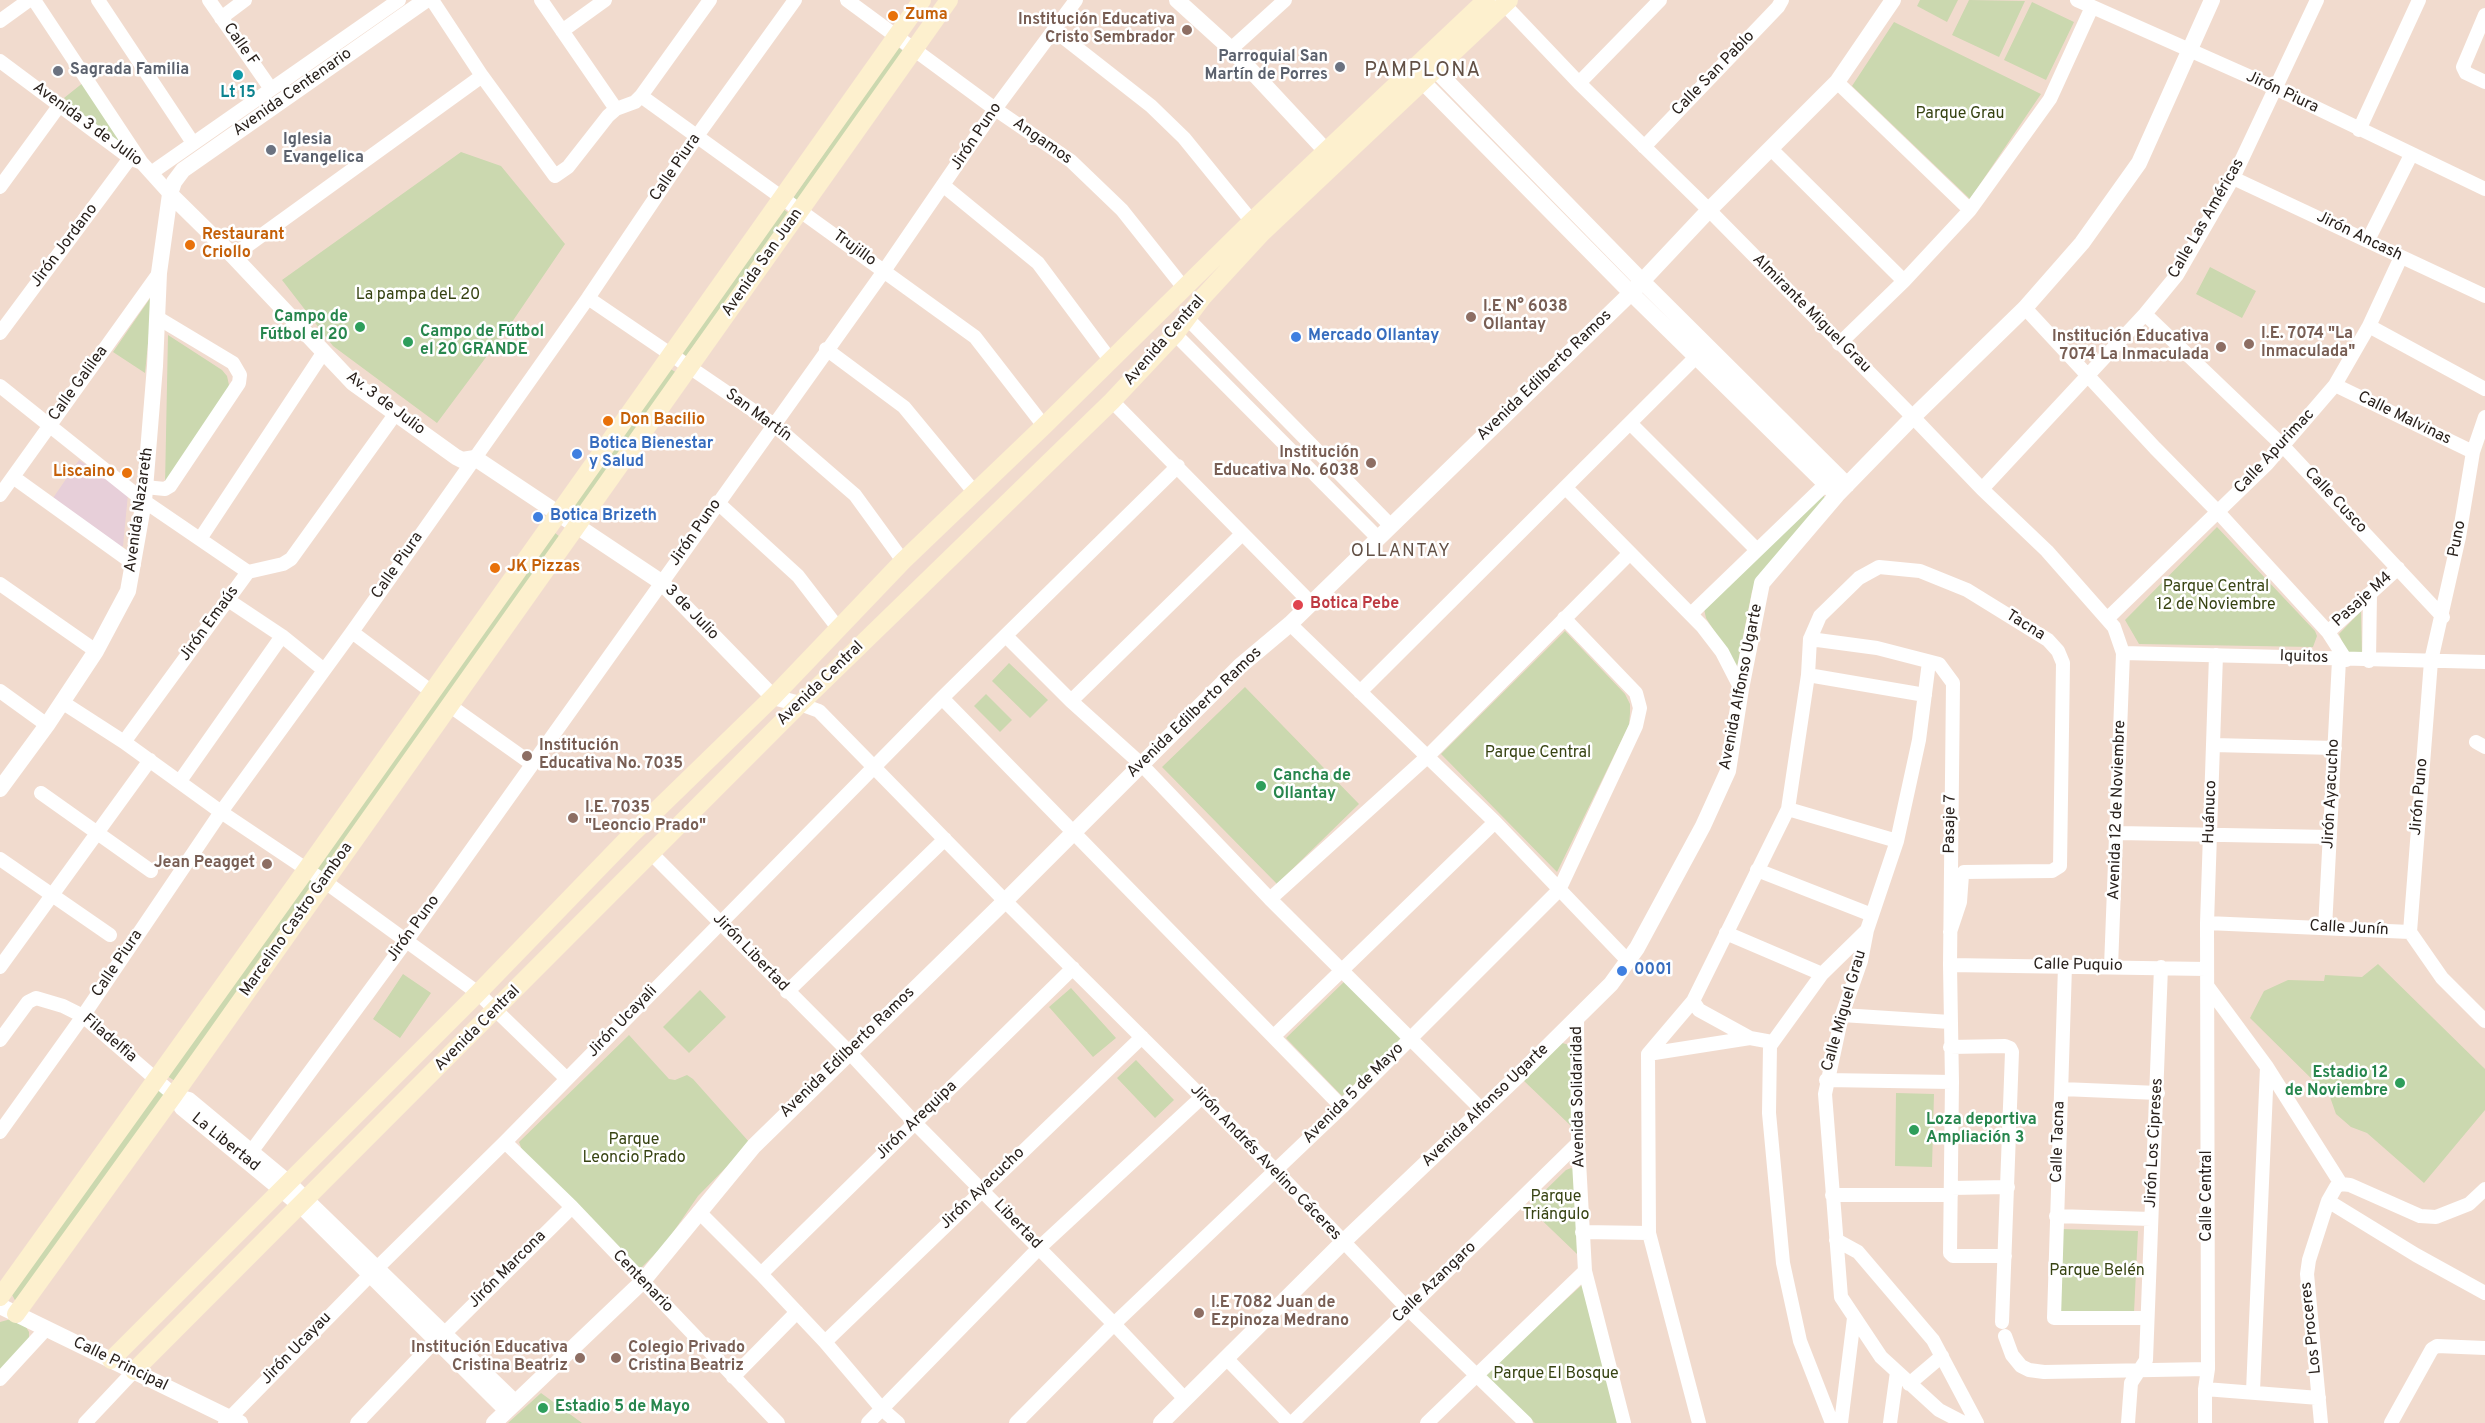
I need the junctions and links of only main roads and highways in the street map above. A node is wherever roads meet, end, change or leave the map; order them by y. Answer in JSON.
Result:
{"nodes":[{"id":1,"x":922,"y":0,"type":"edge"},
{"id":2,"x":949,"y":0,"type":"edge"},
{"id":3,"x":1486,"y":0,"type":"edge"},
{"id":4,"x":1505,"y":2,"type":"edge"},
{"id":5,"x":1257,"y":227,"type":"junction"},
{"id":6,"x":558,"y":514,"type":"joint"},
{"id":7,"x":576,"y":525,"type":"joint"},
{"id":8,"x":0,"y":1297,"type":"edge"},
{"id":9,"x":8,"y":1310,"type":"edge"},
{"id":10,"x":111,"y":1360,"type":"road end"},
{"id":11,"x":135,"y":1371,"type":"road end"}],
"edges":[{"from":1,"to":6,"type":"main road","name":"Avenida San Juan"},
{"from":2,"to":7,"type":"main road","name":"Avenida San Juan"},
{"from":3,"to":5,"type":"main road","name":"Avenida Central"},
{"from":4,"to":5,"type":"main road","name":"Avenida Central"},
{"from":5,"to":10,"type":"main road","name":"Avenida Central"},
{"from":5,"to":11,"type":"main road","name":"Avenida Central"},
{"from":6,"to":8,"type":"main road","name":"Marcelino Castro Gamboa"},
{"from":7,"to":9,"type":"main road","name":"Marcelino Castro Gamboa"}]}
